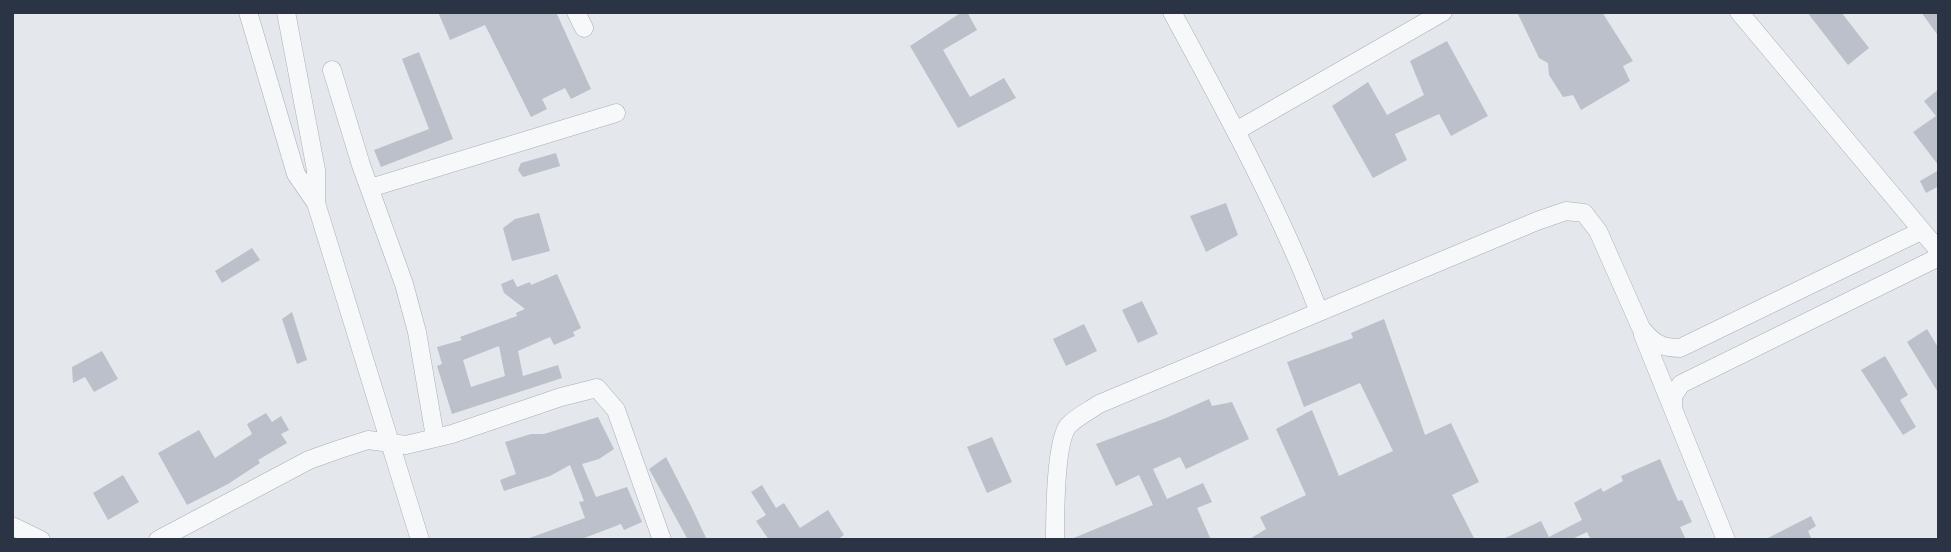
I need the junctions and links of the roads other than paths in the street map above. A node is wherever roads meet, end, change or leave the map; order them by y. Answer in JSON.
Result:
{"nodes":[{"id":1,"x":248,"y":12,"type":"edge"},
{"id":2,"x":286,"y":12,"type":"edge"},
{"id":3,"x":1172,"y":12,"type":"edge"},
{"id":4,"x":1443,"y":12,"type":"edge"},
{"id":5,"x":1739,"y":12,"type":"edge"},
{"id":6,"x":332,"y":70,"type":"dead end"},
{"id":7,"x":616,"y":113,"type":"dead end"},
{"id":8,"x":1236,"y":131,"type":"junction"},
{"id":9,"x":370,"y":188,"type":"junction"},
{"id":10,"x":316,"y":203,"type":"junction"},
{"id":11,"x":1921,"y":231,"type":"junction"},
{"id":12,"x":1939,"y":251,"type":"edge"},
{"id":13,"x":1939,"y":257,"type":"edge"},
{"id":14,"x":1319,"y":312,"type":"junction"},
{"id":15,"x":1641,"y":328,"type":"junction"},
{"id":16,"x":1673,"y":410,"type":"junction"},
{"id":17,"x":435,"y":437,"type":"junction"},
{"id":18,"x":388,"y":443,"type":"junction"},
{"id":19,"x":12,"y":526,"type":"edge"},
{"id":20,"x":41,"y":540,"type":"edge"},
{"id":21,"x":159,"y":540,"type":"edge"},
{"id":22,"x":420,"y":540,"type":"edge"},
{"id":23,"x":662,"y":540,"type":"edge"},
{"id":24,"x":1055,"y":540,"type":"edge"},
{"id":25,"x":1726,"y":540,"type":"edge"}],
"edges":[{"from":1,"to":10,"type":"street"},
{"from":2,"to":10,"type":"street"},
{"from":3,"to":8,"type":"street"},
{"from":4,"to":8,"type":"street"},
{"from":5,"to":11,"type":"street"},
{"from":6,"to":9,"type":"street"},
{"from":7,"to":9,"type":"street"},
{"from":8,"to":14,"type":"street"},
{"from":9,"to":17,"type":"street"},
{"from":10,"to":18,"type":"street"},
{"from":11,"to":12,"type":"street"},
{"from":11,"to":15,"type":"street"},
{"from":13,"to":16,"type":"street"},
{"from":14,"to":15,"type":"street"},
{"from":14,"to":24,"type":"street"},
{"from":15,"to":16,"type":"street"},
{"from":16,"to":25,"type":"street"},
{"from":17,"to":18,"type":"street"},
{"from":17,"to":23,"type":"street"},
{"from":18,"to":21,"type":"street"},
{"from":18,"to":22,"type":"street"},
{"from":19,"to":20,"type":"street"}]}
